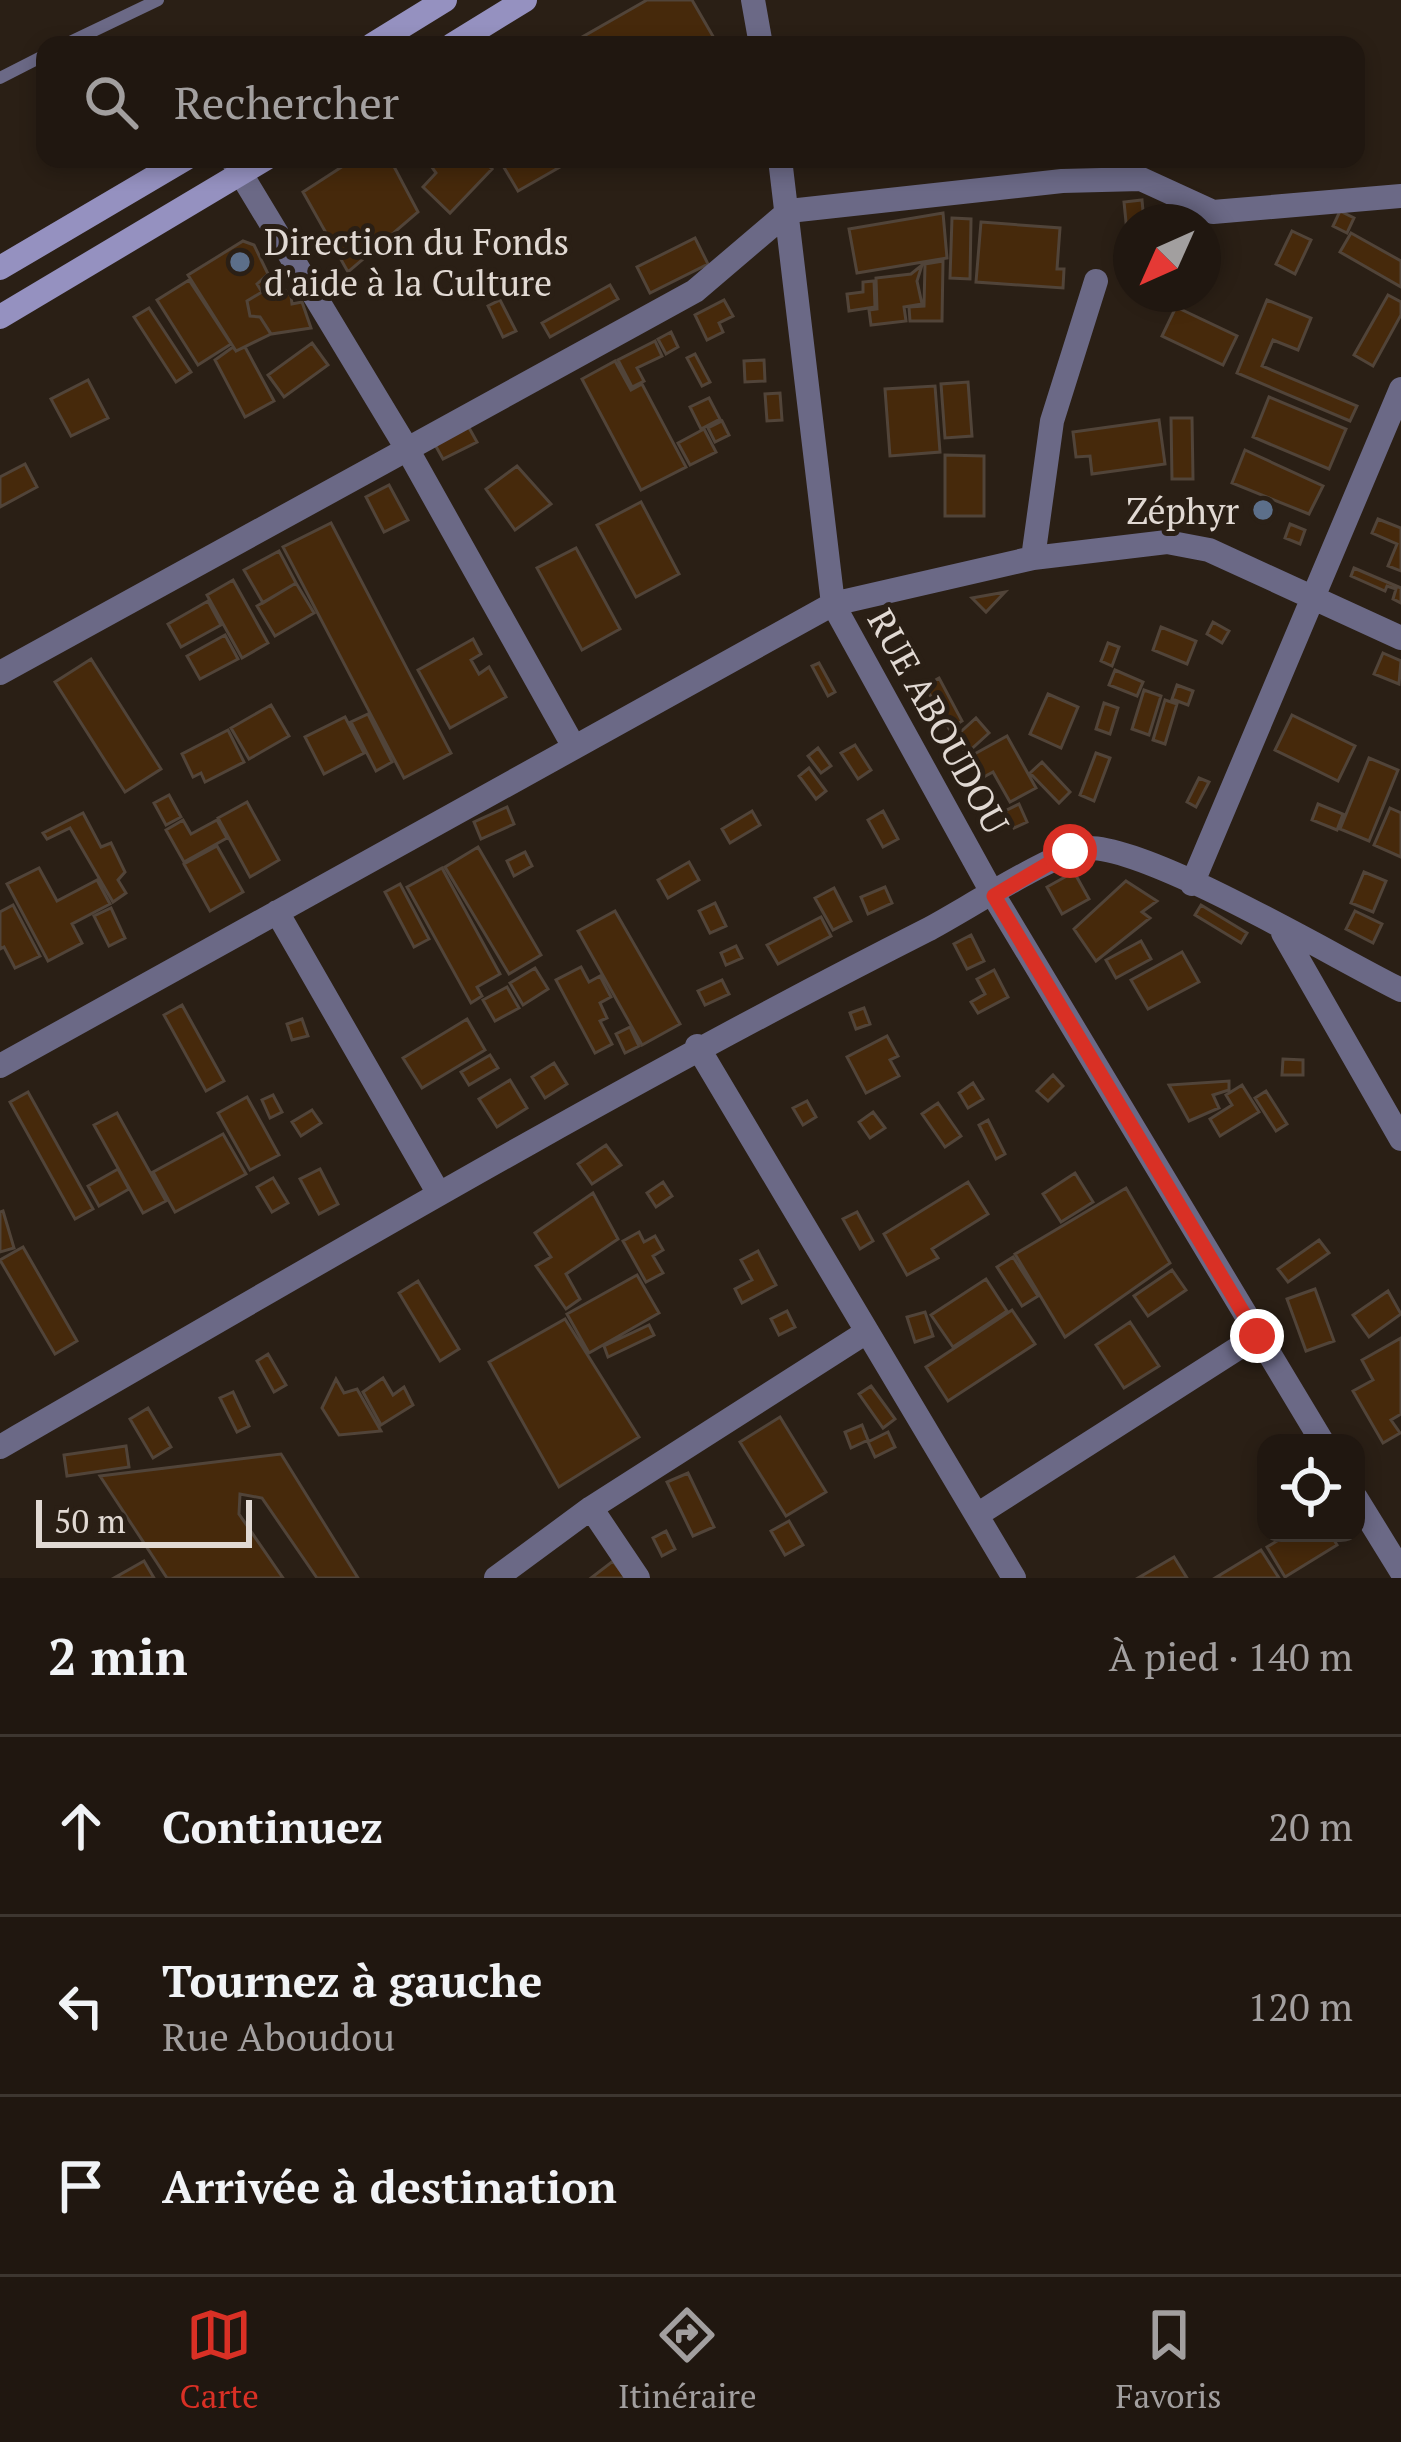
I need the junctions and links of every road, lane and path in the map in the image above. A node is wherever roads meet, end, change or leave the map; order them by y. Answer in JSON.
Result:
{"nodes":[{"id":1,"x":158,"y":0,"type":"edge"},
{"id":2,"x":446,"y":0,"type":"edge"},
{"id":3,"x":525,"y":0,"type":"edge"},
{"id":4,"x":753,"y":0,"type":"edge"},
{"id":5,"x":83,"y":36,"type":"edge"},
{"id":6,"x":387,"y":36,"type":"edge"},
{"id":7,"x":467,"y":36,"type":"edge"},
{"id":8,"x":759,"y":36,"type":"edge"},
{"id":9,"x":36,"y":60,"type":"edge"},
{"id":10,"x":0,"y":78,"type":"edge"},
{"id":11,"x":170,"y":168,"type":"edge"},
{"id":12,"x":234,"y":168,"type":"edge"},
{"id":13,"x":237,"y":168,"type":"edge"},
{"id":14,"x":782,"y":168,"type":"edge"},
{"id":15,"x":1401,"y":196,"type":"edge"},
{"id":16,"x":789,"y":211,"type":"junction"},
{"id":17,"x":0,"y":268,"type":"edge"},
{"id":18,"x":1096,"y":281,"type":"dead end"},
{"id":19,"x":0,"y":317,"type":"edge"},
{"id":20,"x":1401,"y":389,"type":"edge"},
{"id":21,"x":406,"y":448,"type":"junction"},
{"id":22,"x":1034,"y":558,"type":"junction"},
{"id":23,"x":1312,"y":595,"type":"junction"},
{"id":24,"x":833,"y":604,"type":"junction"},
{"id":25,"x":1401,"y":638,"type":"edge"},
{"id":26,"x":0,"y":673,"type":"edge"},
{"id":27,"x":574,"y":747,"type":"junction"},
{"id":28,"x":1192,"y":884,"type":"junction"},
{"id":29,"x":994,"y":896,"type":"junction"},
{"id":30,"x":277,"y":912,"type":"junction"},
{"id":31,"x":1281,"y":930,"type":"junction"},
{"id":32,"x":1401,"y":991,"type":"edge"},
{"id":33,"x":697,"y":1046,"type":"junction"},
{"id":34,"x":0,"y":1066,"type":"edge"},
{"id":35,"x":1401,"y":1139,"type":"edge"},
{"id":36,"x":439,"y":1194,"type":"junction"},
{"id":37,"x":865,"y":1334,"type":"junction"},
{"id":38,"x":1257,"y":1336,"type":"junction"},
{"id":39,"x":1317,"y":1434,"type":"edge"},
{"id":40,"x":0,"y":1447,"type":"edge"},
{"id":41,"x":591,"y":1508,"type":"junction"},
{"id":42,"x":1365,"y":1513,"type":"edge"},
{"id":43,"x":977,"y":1515,"type":"junction"},
{"id":44,"x":1401,"y":1571,"type":"edge"},
{"id":45,"x":496,"y":1578,"type":"edge"},
{"id":46,"x":638,"y":1578,"type":"edge"},
{"id":47,"x":1014,"y":1578,"type":"edge"}],
"edges":[{"from":1,"to":5,"type":"lane"},
{"from":2,"to":6,"type":"main road"},
{"from":3,"to":7,"type":"main road"},
{"from":4,"to":8,"type":"street"},
{"from":9,"to":10,"type":"lane"},
{"from":11,"to":17,"type":"main road"},
{"from":12,"to":19,"type":"main road"},
{"from":13,"to":21,"type":"street"},
{"from":14,"to":16,"type":"street","name":"RUE ABOUDOU"},
{"from":15,"to":16,"type":"street"},
{"from":16,"to":21,"type":"street"},
{"from":16,"to":24,"type":"street","name":"RUE ABOUDOU"},
{"from":18,"to":22,"type":"street"},
{"from":20,"to":23,"type":"street"},
{"from":21,"to":26,"type":"street"},
{"from":21,"to":27,"type":"street"},
{"from":22,"to":23,"type":"street"},
{"from":22,"to":24,"type":"street"},
{"from":23,"to":25,"type":"street"},
{"from":23,"to":28,"type":"street"},
{"from":24,"to":27,"type":"street"},
{"from":24,"to":29,"type":"street","name":"RUE ABOUDOU"},
{"from":27,"to":30,"type":"street"},
{"from":28,"to":29,"type":"street"},
{"from":28,"to":31,"type":"street"},
{"from":29,"to":33,"type":"street"},
{"from":29,"to":38,"type":"street","name":"RUE ABOUDOU"},
{"from":30,"to":34,"type":"street"},
{"from":30,"to":36,"type":"street"},
{"from":31,"to":32,"type":"street"},
{"from":31,"to":35,"type":"street"},
{"from":33,"to":36,"type":"street"},
{"from":33,"to":37,"type":"street"},
{"from":36,"to":40,"type":"street"},
{"from":37,"to":41,"type":"street"},
{"from":37,"to":43,"type":"street"},
{"from":38,"to":39,"type":"street","name":"RUE ABOUDOU"},
{"from":38,"to":43,"type":"street"},
{"from":41,"to":45,"type":"street"},
{"from":41,"to":46,"type":"street"},
{"from":42,"to":44,"type":"street"},
{"from":43,"to":47,"type":"street"}]}
